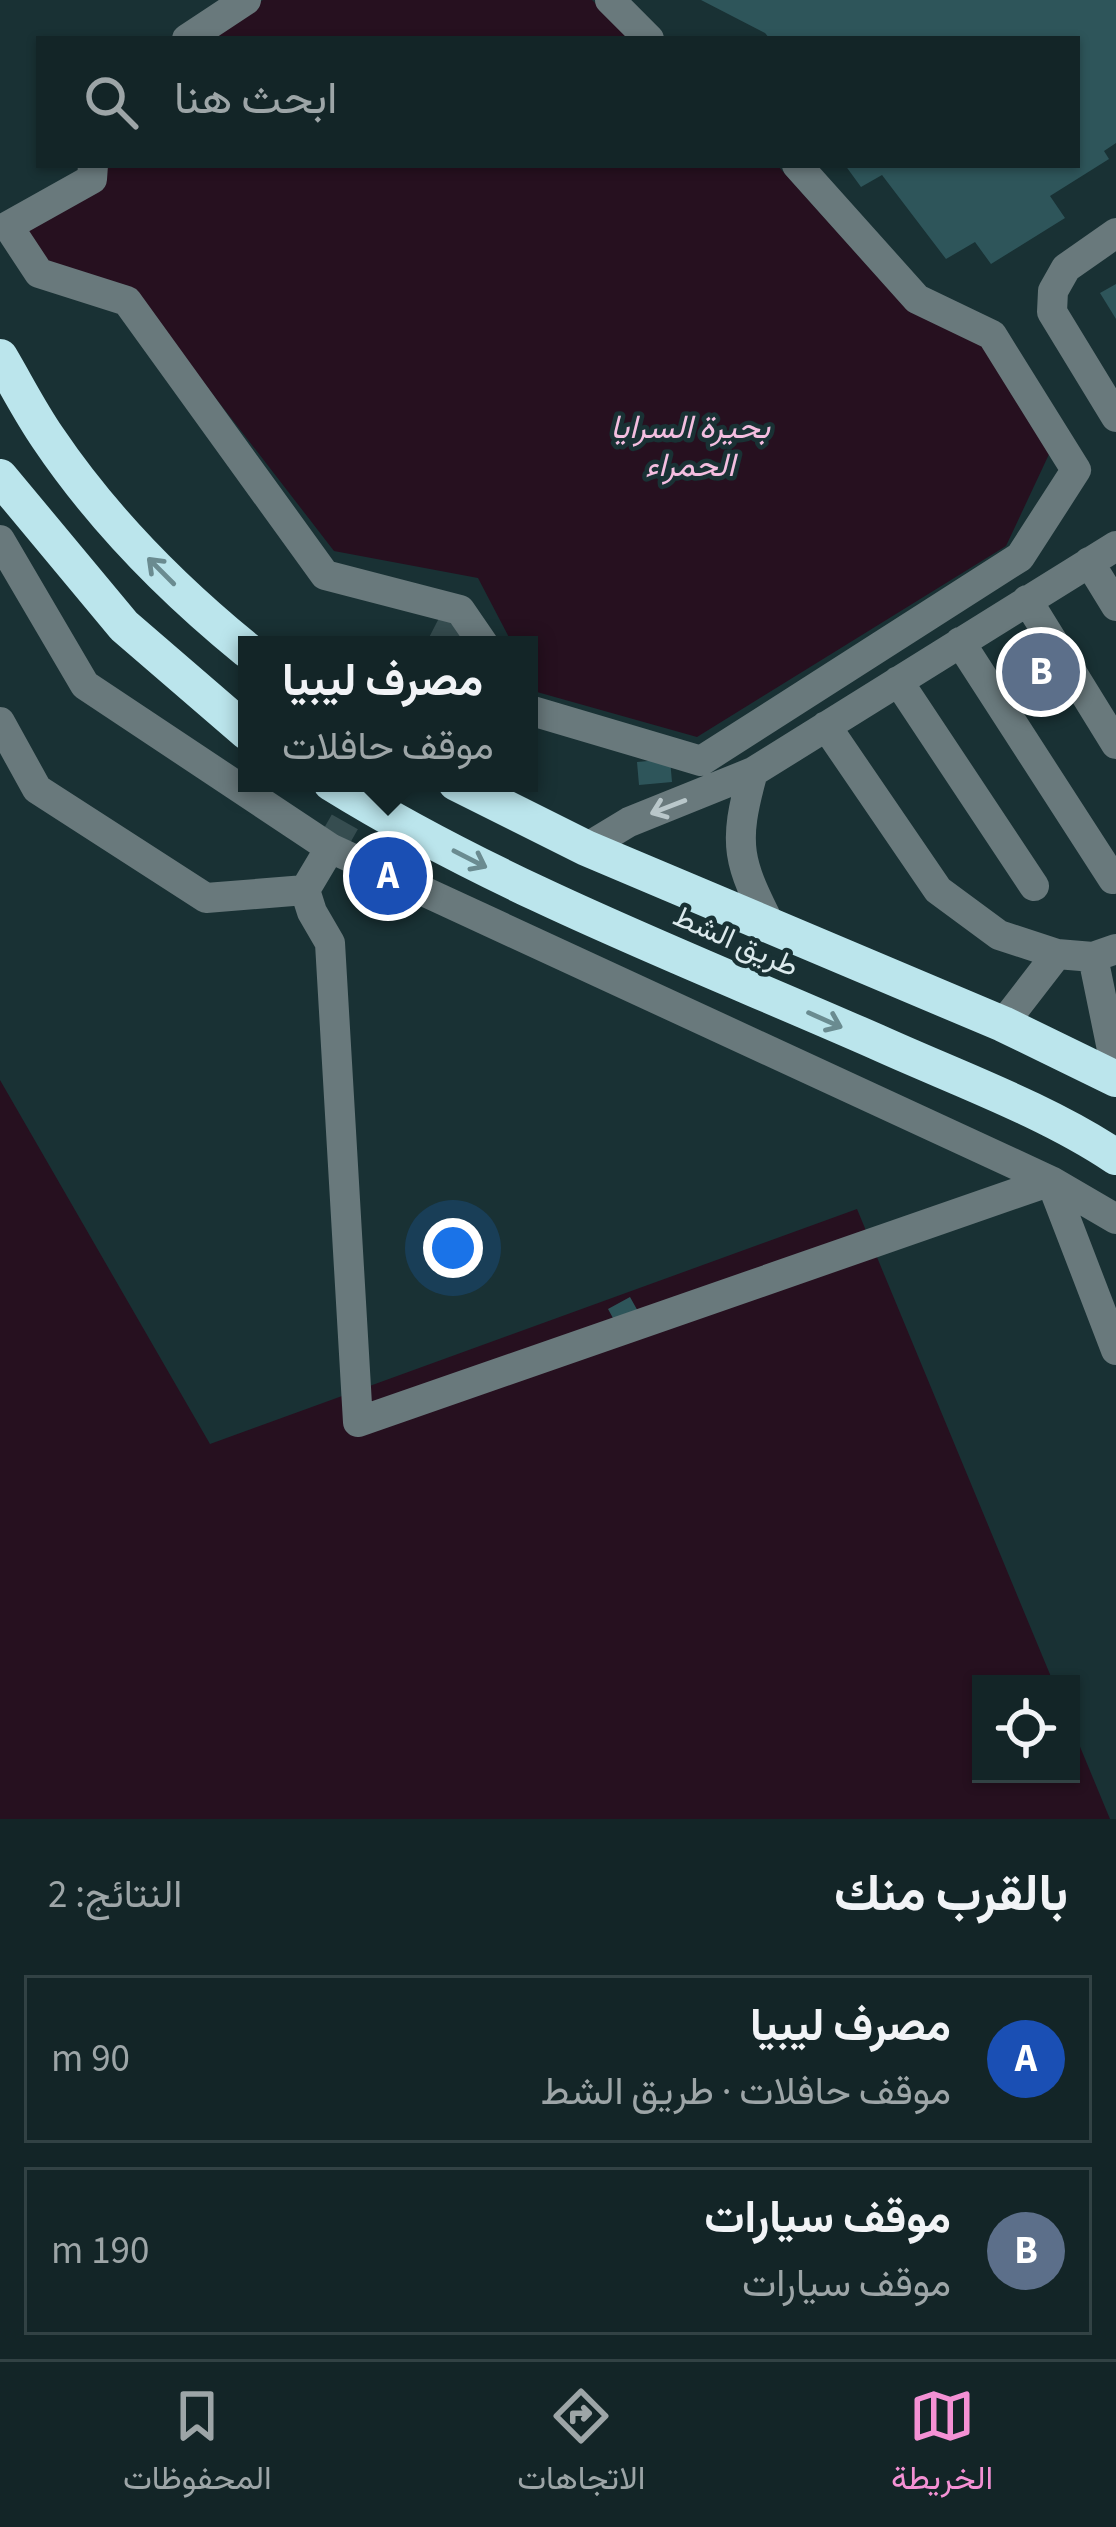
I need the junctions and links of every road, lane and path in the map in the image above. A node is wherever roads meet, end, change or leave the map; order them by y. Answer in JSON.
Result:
{"nodes":[{"id":1,"x":246,"y":0,"type":"edge"},
{"id":2,"x":610,"y":0,"type":"edge"},
{"id":3,"x":192,"y":36,"type":"edge"},
{"id":4,"x":646,"y":36,"type":"edge"},
{"id":5,"x":93,"y":168,"type":"edge"},
{"id":6,"x":800,"y":168,"type":"edge"},
{"id":7,"x":1116,"y":233,"type":"edge"},
{"id":8,"x":0,"y":357,"type":"edge"},
{"id":9,"x":1116,"y":417,"type":"edge"},
{"id":10,"x":0,"y":477,"type":"edge"},
{"id":11,"x":0,"y":541,"type":"edge"},
{"id":12,"x":1116,"y":546,"type":"edge"},
{"id":13,"x":1089,"y":562,"type":"junction"},
{"id":14,"x":1027,"y":600,"type":"junction"},
{"id":15,"x":1116,"y":606,"type":"edge"},
{"id":16,"x":478,"y":636,"type":"edge"},
{"id":17,"x":960,"y":642,"type":"junction"},
{"id":18,"x":238,"y":643,"type":"edge"},
{"id":19,"x":898,"y":681,"type":"junction"},
{"id":20,"x":538,"y":713,"type":"edge"},
{"id":21,"x":0,"y":722,"type":"edge"},
{"id":22,"x":238,"y":724,"type":"edge"},
{"id":23,"x":826,"y":727,"type":"junction"},
{"id":24,"x":1116,"y":745,"type":"edge"},
{"id":25,"x":753,"y":772,"type":"junction"},
{"id":26,"x":238,"y":787,"type":"edge"},
{"id":27,"x":246,"y":792,"type":"edge"},
{"id":28,"x":345,"y":792,"type":"edge"},
{"id":29,"x":474,"y":792,"type":"edge"},
{"id":30,"x":330,"y":848,"type":"junction"},
{"id":31,"x":586,"y":848,"type":"junction"},
{"id":32,"x":1113,"y":879,"type":"dead end"},
{"id":33,"x":1034,"y":886,"type":"dead end"},
{"id":34,"x":305,"y":890,"type":"junction"},
{"id":35,"x":772,"y":929,"type":"junction"},
{"id":36,"x":1104,"y":953,"type":"edge"},
{"id":37,"x":1058,"y":954,"type":"junction"},
{"id":38,"x":1003,"y":1024,"type":"junction"},
{"id":39,"x":1116,"y":1069,"type":"edge"},
{"id":40,"x":1116,"y":1079,"type":"edge"},
{"id":41,"x":1116,"y":1157,"type":"edge"},
{"id":42,"x":1051,"y":1181,"type":"junction"},
{"id":43,"x":1116,"y":1219,"type":"edge"},
{"id":44,"x":1116,"y":1350,"type":"edge"}],
"edges":[{"from":1,"to":3,"type":"street"},
{"from":2,"to":4,"type":"street"},
{"from":5,"to":16,"type":"street"},
{"from":6,"to":20,"type":"street"},
{"from":7,"to":9,"type":"street"},
{"from":18,"to":8,"type":"highway","one_way":true},
{"from":10,"to":22,"type":"highway"},
{"from":11,"to":26,"type":"street"},
{"from":12,"to":13,"type":"street"},
{"from":13,"to":14,"type":"street"},
{"from":13,"to":15,"type":"street"},
{"from":14,"to":17,"type":"street"},
{"from":14,"to":24,"type":"street"},
{"from":17,"to":19,"type":"street"},
{"from":17,"to":32,"type":"street"},
{"from":19,"to":23,"type":"street"},
{"from":19,"to":33,"type":"street"},
{"from":21,"to":34,"type":"street"},
{"from":23,"to":25,"type":"street"},
{"from":23,"to":37,"type":"street"},
{"from":25,"to":31,"type":"street","one_way":true},
{"from":25,"to":35,"type":"street"},
{"from":27,"to":30,"type":"street"},
{"from":28,"to":41,"type":"highway","name":"طريق الشط","one_way":true},
{"from":29,"to":31,"type":"highway","name":"طريق الشط"},
{"from":30,"to":34,"type":"street"},
{"from":30,"to":42,"type":"street"},
{"from":31,"to":35,"type":"highway","name":"طريق الشط"},
{"from":34,"to":42,"type":"street"},
{"from":35,"to":38,"type":"highway","name":"طريق الشط"},
{"from":36,"to":37,"type":"street"},
{"from":36,"to":39,"type":"street"},
{"from":37,"to":38,"type":"street"},
{"from":38,"to":40,"type":"highway","name":"طريق الشط"},
{"from":42,"to":43,"type":"street"},
{"from":42,"to":44,"type":"street"}]}
